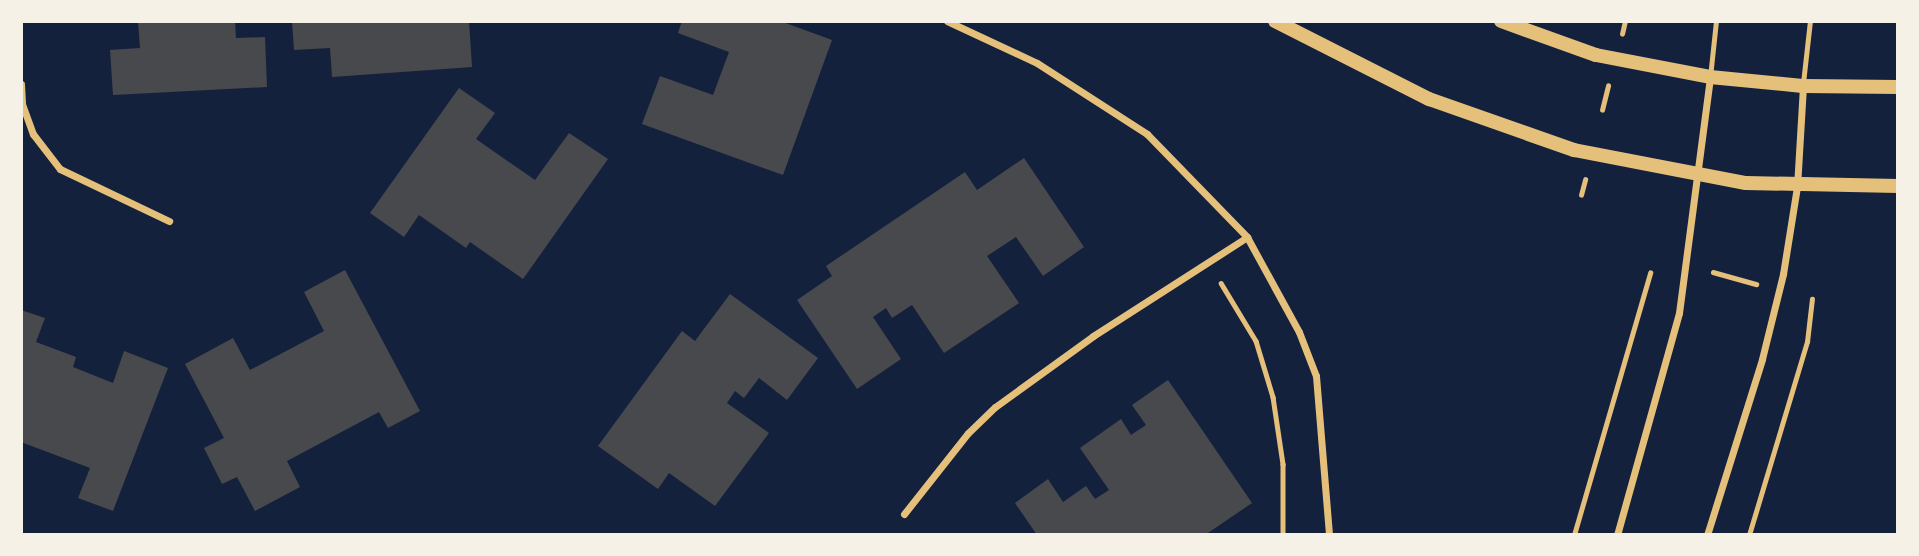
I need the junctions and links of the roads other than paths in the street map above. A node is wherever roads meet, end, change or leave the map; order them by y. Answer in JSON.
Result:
{"nodes":[{"id":1,"x":947,"y":21,"type":"edge"},
{"id":2,"x":1275,"y":21,"type":"edge"},
{"id":3,"x":1501,"y":21,"type":"edge"},
{"id":4,"x":1716,"y":21,"type":"edge"},
{"id":5,"x":1810,"y":21,"type":"edge"},
{"id":6,"x":1710,"y":77,"type":"junction"},
{"id":7,"x":21,"y":84,"type":"edge"},
{"id":8,"x":1803,"y":86,"type":"junction"},
{"id":9,"x":1898,"y":87,"type":"edge"},
{"id":10,"x":1699,"y":178,"type":"junction"},
{"id":11,"x":1898,"y":186,"type":"edge"},
{"id":12,"x":1797,"y":187,"type":"junction"},
{"id":13,"x":169,"y":221,"type":"dead end"},
{"id":14,"x":1247,"y":237,"type":"junction"},
{"id":15,"x":904,"y":514,"type":"dead end"},
{"id":16,"x":1329,"y":535,"type":"edge"},
{"id":17,"x":1619,"y":535,"type":"edge"},
{"id":18,"x":1707,"y":535,"type":"edge"}],
"edges":[{"from":1,"to":14,"type":"street"},
{"from":2,"to":10,"type":"main road"},
{"from":3,"to":6,"type":"main road"},
{"from":4,"to":6,"type":"lane"},
{"from":5,"to":8,"type":"lane"},
{"from":6,"to":8,"type":"main road"},
{"from":6,"to":10,"type":"street"},
{"from":7,"to":13,"type":"street"},
{"from":8,"to":9,"type":"main road"},
{"from":8,"to":12,"type":"street"},
{"from":10,"to":12,"type":"main road"},
{"from":10,"to":17,"type":"street"},
{"from":11,"to":12,"type":"main road"},
{"from":12,"to":18,"type":"street"},
{"from":14,"to":15,"type":"street"},
{"from":14,"to":16,"type":"street"}]}
